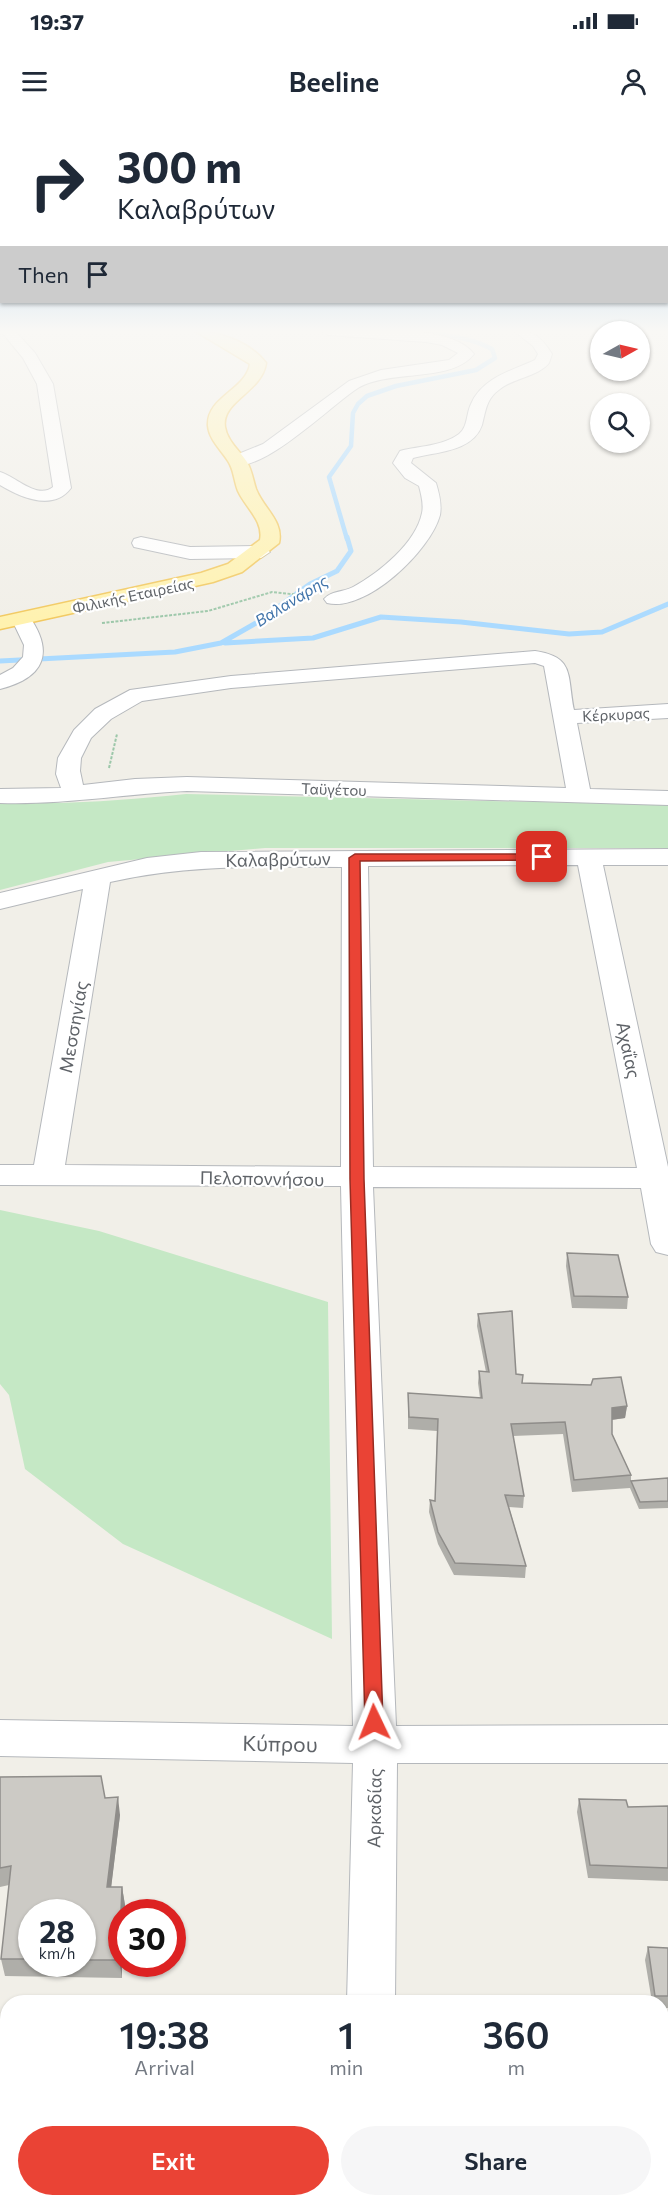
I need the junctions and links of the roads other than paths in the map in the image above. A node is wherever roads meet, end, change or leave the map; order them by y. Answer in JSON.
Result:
{"nodes":[{"id":1,"x":53,"y":428,"type":"edge"},
{"id":2,"x":218,"y":428,"type":"edge"},
{"id":3,"x":295,"y":428,"type":"edge"},
{"id":4,"x":474,"y":428,"type":"edge"},
{"id":5,"x":237,"y":461,"type":"junction"},
{"id":6,"x":0,"y":477,"type":"edge"},
{"id":7,"x":141,"y":543,"type":"dead end"},
{"id":8,"x":261,"y":552,"type":"junction"},
{"id":9,"x":334,"y":598,"type":"road end"},
{"id":10,"x":22,"y":620,"type":"junction"},
{"id":11,"x":0,"y":623,"type":"edge"},
{"id":12,"x":0,"y":683,"type":"edge"},
{"id":13,"x":668,"y":711,"type":"edge"},
{"id":14,"x":564,"y":717,"type":"junction"},
{"id":15,"x":75,"y":794,"type":"junction"},
{"id":16,"x":579,"y":795,"type":"junction"},
{"id":17,"x":0,"y":796,"type":"edge"},
{"id":18,"x":668,"y":798,"type":"edge"},
{"id":19,"x":589,"y":857,"type":"junction"},
{"id":20,"x":668,"y":857,"type":"edge"},
{"id":21,"x":355,"y":858,"type":"junction"},
{"id":22,"x":98,"y":878,"type":"junction"},
{"id":23,"x":0,"y":902,"type":"edge"},
{"id":24,"x":0,"y":1175,"type":"edge"},
{"id":25,"x":48,"y":1175,"type":"junction"},
{"id":26,"x":662,"y":1178,"type":"edge"},
{"id":27,"x":357,"y":1179,"type":"junction"},
{"id":28,"x":668,"y":1244,"type":"edge"},
{"id":29,"x":0,"y":1738,"type":"edge"},
{"id":30,"x":668,"y":1744,"type":"edge"},
{"id":31,"x":375,"y":1745,"type":"junction"},
{"id":32,"x":371,"y":1995,"type":"edge"}],
"edges":[{"from":1,"to":6,"type":"street"},
{"from":2,"to":5,"type":"main road"},
{"from":3,"to":5,"type":"street"},
{"from":4,"to":9,"type":"street"},
{"from":5,"to":8,"type":"main road"},
{"from":7,"to":8,"type":"street","name":"Φιλικής Εταιρείας"},
{"from":8,"to":10,"type":"main road","name":"Φιλικής Εταιρείας"},
{"from":10,"to":11,"type":"main road","name":"Φιλικής Εταιρείας"},
{"from":10,"to":12,"type":"street"},
{"from":13,"to":14,"type":"street","name":"Κέρκυρας"},
{"from":14,"to":15,"type":"street"},
{"from":14,"to":16,"type":"street"},
{"from":15,"to":16,"type":"street","name":"Ταϋγέτου"},
{"from":15,"to":17,"type":"street","name":"Ταϋγέτου"},
{"from":16,"to":18,"type":"street","name":"Ταϋγέτου"},
{"from":19,"to":20,"type":"street","name":"Καλαβρύτων"},
{"from":19,"to":21,"type":"street","name":"Καλαβρύτων"},
{"from":19,"to":26,"type":"street","name":"Αχαΐας"},
{"from":21,"to":22,"type":"street","name":"Καλαβρύτων"},
{"from":21,"to":27,"type":"street","name":"Αρκαδίας"},
{"from":22,"to":23,"type":"street","name":"Καλαβρύτων"},
{"from":22,"to":25,"type":"street","name":"Μεσσηνίας"},
{"from":24,"to":25,"type":"street","name":"Πελοποννήσου"},
{"from":25,"to":27,"type":"street","name":"Πελοποννήσου"},
{"from":26,"to":27,"type":"street","name":"Πελοποννήσου"},
{"from":26,"to":28,"type":"street","name":"Αχαΐας"},
{"from":27,"to":31,"type":"street","name":"Αρκαδίας"},
{"from":29,"to":31,"type":"street","name":"Κύπρου"},
{"from":30,"to":31,"type":"street","name":"Κύπρου"},
{"from":31,"to":32,"type":"street","name":"Αρκαδίας"}]}
